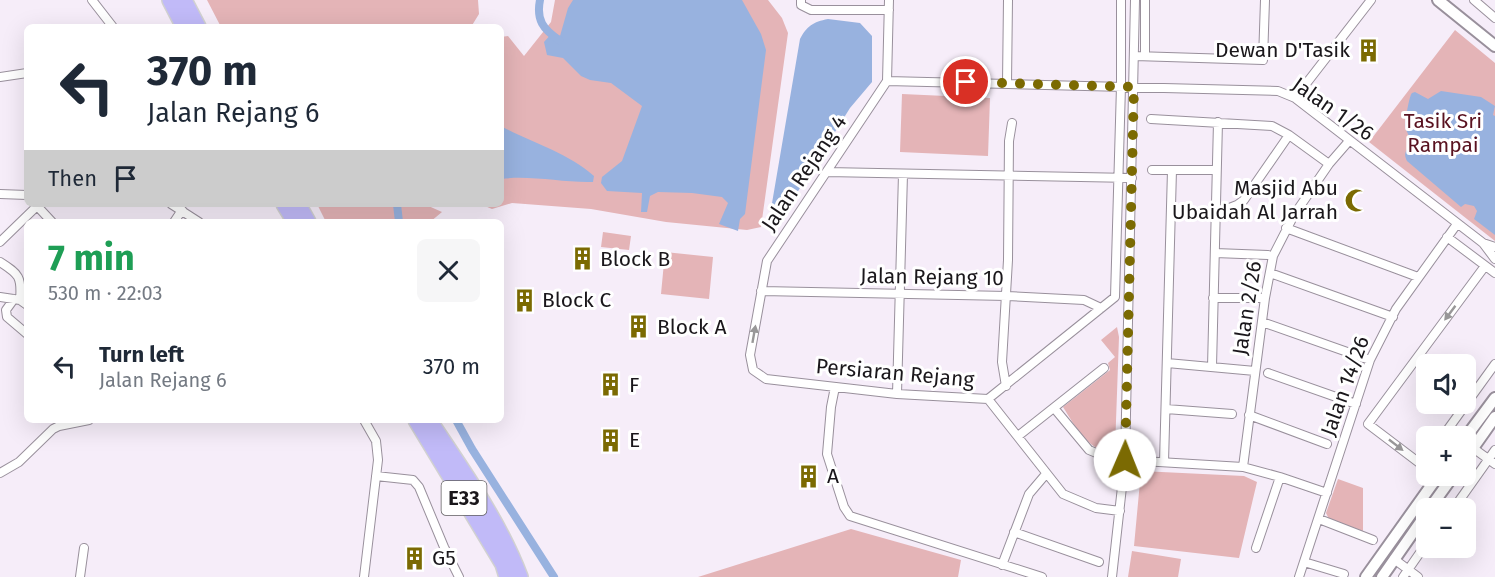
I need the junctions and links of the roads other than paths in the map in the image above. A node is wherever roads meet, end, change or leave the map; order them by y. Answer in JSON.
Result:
{"nodes":[{"id":1,"x":92,"y":0,"type":"edge"},
{"id":2,"x":170,"y":0,"type":"edge"},
{"id":3,"x":184,"y":0,"type":"edge"},
{"id":4,"x":801,"y":0,"type":"edge"},
{"id":5,"x":889,"y":0,"type":"edge"},
{"id":6,"x":1008,"y":0,"type":"edge"},
{"id":7,"x":1121,"y":0,"type":"edge"},
{"id":8,"x":1135,"y":0,"type":"edge"},
{"id":9,"x":1145,"y":0,"type":"edge"},
{"id":10,"x":1265,"y":0,"type":"edge"},
{"id":11,"x":1371,"y":0,"type":"edge"},
{"id":12,"x":1474,"y":0,"type":"edge"},
{"id":13,"x":1442,"y":1,"type":"edge"},
{"id":14,"x":889,"y":10,"type":"junction"},
{"id":15,"x":1495,"y":18,"type":"edge"},
{"id":16,"x":111,"y":24,"type":"edge"},
{"id":17,"x":182,"y":24,"type":"edge"},
{"id":18,"x":196,"y":24,"type":"edge"},
{"id":19,"x":1495,"y":46,"type":"edge"},
{"id":20,"x":1135,"y":56,"type":"junction"},
{"id":21,"x":1145,"y":56,"type":"junction"},
{"id":22,"x":24,"y":73,"type":"edge"},
{"id":23,"x":0,"y":77,"type":"edge"},
{"id":24,"x":887,"y":81,"type":"junction"},
{"id":25,"x":1007,"y":83,"type":"junction"},
{"id":26,"x":1121,"y":86,"type":"junction"},
{"id":27,"x":1134,"y":87,"type":"junction"},
{"id":28,"x":1294,"y":98,"type":"junction"},
{"id":29,"x":1151,"y":119,"type":"dead end"},
{"id":30,"x":1218,"y":122,"type":"junction"},
{"id":31,"x":1012,"y":123,"type":"dead end"},
{"id":32,"x":1289,"y":135,"type":"junction"},
{"id":33,"x":1349,"y":141,"type":"junction"},
{"id":34,"x":1329,"y":164,"type":"junction"},
{"id":35,"x":1152,"y":170,"type":"dead end"},
{"id":36,"x":1172,"y":170,"type":"junction"},
{"id":37,"x":1216,"y":170,"type":"junction"},
{"id":38,"x":827,"y":172,"type":"junction"},
{"id":39,"x":903,"y":174,"type":"junction"},
{"id":40,"x":1008,"y":176,"type":"junction"},
{"id":41,"x":1118,"y":177,"type":"junction"},
{"id":42,"x":1132,"y":178,"type":"junction"},
{"id":43,"x":0,"y":194,"type":"edge"},
{"id":44,"x":24,"y":195,"type":"edge"},
{"id":45,"x":176,"y":207,"type":"edge"},
{"id":46,"x":182,"y":210,"type":"junction"},
{"id":47,"x":1214,"y":214,"type":"junction"},
{"id":48,"x":49,"y":219,"type":"edge"},
{"id":49,"x":176,"y":219,"type":"edge"},
{"id":50,"x":195,"y":219,"type":"edge"},
{"id":51,"x":1457,"y":224,"type":"junction"},
{"id":52,"x":1286,"y":228,"type":"junction"},
{"id":53,"x":1447,"y":237,"type":"junction"},
{"id":54,"x":0,"y":242,"type":"edge"},
{"id":55,"x":1483,"y":243,"type":"junction"},
{"id":56,"x":1495,"y":247,"type":"edge"},
{"id":57,"x":1215,"y":253,"type":"junction"},
{"id":58,"x":1268,"y":255,"type":"dead end"},
{"id":59,"x":1495,"y":259,"type":"edge"},
{"id":60,"x":0,"y":262,"type":"edge"},
{"id":61,"x":1485,"y":266,"type":"junction"},
{"id":62,"x":1270,"y":273,"type":"junction"},
{"id":63,"x":1495,"y":273,"type":"edge"},
{"id":64,"x":1418,"y":277,"type":"junction"},
{"id":65,"x":763,"y":279,"type":"junction"},
{"id":66,"x":773,"y":291,"type":"junction"},
{"id":67,"x":761,"y":293,"type":"junction"},
{"id":68,"x":900,"y":295,"type":"junction"},
{"id":69,"x":1007,"y":296,"type":"junction"},
{"id":70,"x":0,"y":297,"type":"edge"},
{"id":71,"x":1214,"y":298,"type":"junction"},
{"id":72,"x":1265,"y":298,"type":"junction"},
{"id":73,"x":17,"y":299,"type":"junction"},
{"id":74,"x":24,"y":303,"type":"edge"},
{"id":75,"x":1101,"y":308,"type":"junction"},
{"id":76,"x":1393,"y":317,"type":"junction"},
{"id":77,"x":1262,"y":322,"type":"junction"},
{"id":78,"x":24,"y":331,"type":"edge"},
{"id":79,"x":1370,"y":360,"type":"junction"},
{"id":80,"x":1167,"y":363,"type":"junction"},
{"id":81,"x":1495,"y":364,"type":"edge"},
{"id":82,"x":1212,"y":367,"type":"junction"},
{"id":83,"x":1104,"y":368,"type":"dead end"},
{"id":84,"x":753,"y":370,"type":"joint"},
{"id":85,"x":1255,"y":371,"type":"junction"},
{"id":86,"x":1268,"y":373,"type":"dead end"},
{"id":87,"x":1006,"y":386,"type":"junction"},
{"id":88,"x":835,"y":387,"type":"junction"},
{"id":89,"x":897,"y":394,"type":"junction"},
{"id":90,"x":1495,"y":398,"type":"edge"},
{"id":91,"x":988,"y":399,"type":"junction"},
{"id":92,"x":1356,"y":404,"type":"junction"},
{"id":93,"x":1054,"y":408,"type":"junction"},
{"id":94,"x":1166,"y":409,"type":"junction"},
{"id":95,"x":1232,"y":414,"type":"dead end"},
{"id":96,"x":1249,"y":415,"type":"junction"},
{"id":97,"x":1495,"y":417,"type":"edge"},
{"id":98,"x":60,"y":423,"type":"edge"},
{"id":99,"x":366,"y":423,"type":"edge"},
{"id":100,"x":418,"y":423,"type":"edge"},
{"id":101,"x":431,"y":423,"type":"edge"},
{"id":102,"x":1450,"y":426,"type":"edge"},
{"id":103,"x":1474,"y":426,"type":"edge"},
{"id":104,"x":1018,"y":436,"type":"junction"},
{"id":105,"x":1327,"y":444,"type":"dead end"},
{"id":106,"x":1476,"y":444,"type":"edge"},
{"id":107,"x":1476,"y":450,"type":"edge"},
{"id":108,"x":1495,"y":450,"type":"edge"},
{"id":109,"x":1416,"y":459,"type":"edge"},
{"id":110,"x":1125,"y":460,"type":"junction"},
{"id":111,"x":1164,"y":462,"type":"junction"},
{"id":112,"x":1492,"y":462,"type":"edge"},
{"id":113,"x":1243,"y":467,"type":"junction"},
{"id":114,"x":0,"y":473,"type":"edge"},
{"id":115,"x":1046,"y":474,"type":"junction"},
{"id":116,"x":376,"y":476,"type":"junction"},
{"id":117,"x":1280,"y":477,"type":"junction"},
{"id":118,"x":1431,"y":486,"type":"edge"},
{"id":119,"x":1327,"y":493,"type":"junction"},
{"id":120,"x":1462,"y":498,"type":"edge"},
{"id":121,"x":1120,"y":511,"type":"junction"},
{"id":122,"x":1319,"y":519,"type":"junction"},
{"id":123,"x":1416,"y":529,"type":"edge"},
{"id":124,"x":1014,"y":532,"type":"junction"},
{"id":125,"x":1373,"y":540,"type":"dead end"},
{"id":126,"x":84,"y":548,"type":"dead end"},
{"id":127,"x":1256,"y":548,"type":"dead end"},
{"id":128,"x":1416,"y":558,"type":"edge"},
{"id":129,"x":1395,"y":559,"type":"junction"},
{"id":130,"x":1099,"y":562,"type":"dead end"},
{"id":131,"x":1304,"y":562,"type":"junction"},
{"id":132,"x":1002,"y":565,"type":"junction"},
{"id":133,"x":1408,"y":570,"type":"junction"},
{"id":134,"x":1344,"y":574,"type":"dead end"},
{"id":135,"x":80,"y":577,"type":"edge"},
{"id":136,"x":364,"y":577,"type":"edge"},
{"id":137,"x":459,"y":577,"type":"edge"},
{"id":138,"x":507,"y":577,"type":"edge"},
{"id":139,"x":520,"y":577,"type":"edge"},
{"id":140,"x":1042,"y":577,"type":"edge"},
{"id":141,"x":1112,"y":577,"type":"edge"},
{"id":142,"x":1299,"y":577,"type":"edge"},
{"id":143,"x":1366,"y":577,"type":"edge"},
{"id":144,"x":1382,"y":577,"type":"edge"},
{"id":145,"x":1403,"y":577,"type":"edge"},
{"id":146,"x":1418,"y":577,"type":"edge"}],
"edges":[{"from":1,"to":16,"type":"street"},
{"from":2,"to":17,"type":"highway"},
{"from":3,"to":18,"type":"highway"},
{"from":4,"to":14,"type":"street"},
{"from":5,"to":14,"type":"street"},
{"from":6,"to":25,"type":"street"},
{"from":7,"to":26,"type":"street","name":"Persiaran Rejang"},
{"from":8,"to":20,"type":"street"},
{"from":9,"to":21,"type":"street"},
{"from":10,"to":21,"type":"street"},
{"from":11,"to":28,"type":"street"},
{"from":12,"to":15,"type":"street"},
{"from":13,"to":19,"type":"main road"},
{"from":14,"to":24,"type":"street"},
{"from":20,"to":21,"type":"street"},
{"from":20,"to":27,"type":"street"},
{"from":22,"to":23,"type":"street"},
{"from":24,"to":25,"type":"street","name":"Jalan 1/26"},
{"from":24,"to":38,"type":"street","name":"Jalan Rejang 4"},
{"from":25,"to":26,"type":"street","name":"Jalan 1/26"},
{"from":26,"to":27,"type":"street","name":"Jalan 1/26"},
{"from":26,"to":41,"type":"street","name":"Persiaran Rejang"},
{"from":27,"to":28,"type":"street","name":"Jalan 1/26"},
{"from":27,"to":42,"type":"street"},
{"from":28,"to":33,"type":"street","name":"Jalan 1/26"},
{"from":29,"to":30,"type":"street"},
{"from":30,"to":32,"type":"street"},
{"from":30,"to":37,"type":"street"},
{"from":31,"to":40,"type":"street"},
{"from":32,"to":34,"type":"street"},
{"from":32,"to":47,"type":"street"},
{"from":33,"to":34,"type":"street","name":"Jalan 2/26"},
{"from":33,"to":51,"type":"street","name":"Jalan 1/26"},
{"from":34,"to":52,"type":"street","name":"Jalan 2/26"},
{"from":35,"to":36,"type":"street"},
{"from":36,"to":37,"type":"street"},
{"from":36,"to":80,"type":"street"},
{"from":37,"to":47,"type":"street"},
{"from":38,"to":39,"type":"street"},
{"from":38,"to":65,"type":"street","name":"Jalan Rejang 4"},
{"from":39,"to":40,"type":"street"},
{"from":39,"to":68,"type":"street"},
{"from":40,"to":41,"type":"street"},
{"from":40,"to":69,"type":"street"},
{"from":41,"to":42,"type":"street"},
{"from":41,"to":75,"type":"street","name":"Persiaran Rejang"},
{"from":42,"to":110,"type":"street"},
{"from":43,"to":44,"type":"street"},
{"from":45,"to":46,"type":"street"},
{"from":46,"to":49,"type":"street"},
{"from":46,"to":50,"type":"street"},
{"from":47,"to":57,"type":"street"},
{"from":48,"to":54,"type":"street"},
{"from":51,"to":53,"type":"street","name":"Jalan 14/26"},
{"from":51,"to":55,"type":"street","name":"Jalan 1/26"},
{"from":52,"to":62,"type":"street","name":"Jalan 2/26"},
{"from":52,"to":64,"type":"street"},
{"from":53,"to":61,"type":"street"},
{"from":53,"to":64,"type":"street","name":"Jalan 14/26"},
{"from":55,"to":56,"type":"street","name":"Jalan 1/26"},
{"from":55,"to":59,"type":"street","name":"Jalan 1/26"},
{"from":57,"to":58,"type":"street"},
{"from":57,"to":71,"type":"street"},
{"from":60,"to":73,"type":"street"},
{"from":61,"to":63,"type":"street"},
{"from":61,"to":109,"type":"street","one_way":true},
{"from":62,"to":72,"type":"street","name":"Jalan 2/26"},
{"from":62,"to":76,"type":"street"},
{"from":64,"to":76,"type":"street","name":"Jalan 14/26"},
{"from":65,"to":66,"type":"street"},
{"from":65,"to":67,"type":"street","name":"Jalan Rejang 4"},
{"from":66,"to":67,"type":"street"},
{"from":66,"to":68,"type":"street","name":"Jalan Rejang 10"},
{"from":84,"to":67,"type":"street","name":"Jalan Rejang 4","one_way":true},
{"from":68,"to":69,"type":"street","name":"Jalan Rejang 10"},
{"from":68,"to":89,"type":"street"},
{"from":69,"to":75,"type":"street","name":"Jalan Rejang 10"},
{"from":69,"to":87,"type":"street"},
{"from":70,"to":73,"type":"street"},
{"from":71,"to":72,"type":"street"},
{"from":71,"to":82,"type":"street"},
{"from":72,"to":77,"type":"street","name":"Jalan 2/26"},
{"from":73,"to":74,"type":"street"},
{"from":73,"to":78,"type":"street"},
{"from":75,"to":87,"type":"street","name":"Persiaran Rejang"},
{"from":76,"to":79,"type":"street","name":"Jalan 14/26"},
{"from":77,"to":79,"type":"street"},
{"from":77,"to":85,"type":"street","name":"Jalan 2/26"},
{"from":79,"to":92,"type":"street","name":"Jalan 14/26"},
{"from":80,"to":82,"type":"street"},
{"from":80,"to":94,"type":"street"},
{"from":81,"to":102,"type":"street"},
{"from":82,"to":85,"type":"street"},
{"from":83,"to":93,"type":"street"},
{"from":84,"to":88,"type":"street","name":"Persiaran Rejang"},
{"from":85,"to":96,"type":"street","name":"Jalan 2/26"},
{"from":86,"to":92,"type":"street"},
{"from":87,"to":91,"type":"street","name":"Persiaran Rejang"},
{"from":88,"to":89,"type":"street","name":"Persiaran Rejang"},
{"from":88,"to":132,"type":"street"},
{"from":89,"to":91,"type":"street","name":"Persiaran Rejang"},
{"from":90,"to":103,"type":"main road"},
{"from":91,"to":104,"type":"street"},
{"from":92,"to":119,"type":"street","name":"Jalan 14/26"},
{"from":93,"to":104,"type":"street"},
{"from":93,"to":110,"type":"street"},
{"from":94,"to":95,"type":"street"},
{"from":94,"to":111,"type":"street"},
{"from":96,"to":105,"type":"street"},
{"from":96,"to":113,"type":"street","name":"Jalan 2/26"},
{"from":97,"to":106,"type":"main road"},
{"from":98,"to":114,"type":"street"},
{"from":99,"to":116,"type":"street"},
{"from":100,"to":138,"type":"highway","number":"E33"},
{"from":101,"to":139,"type":"highway","number":"E33"},
{"from":104,"to":115,"type":"street"},
{"from":107,"to":112,"type":"street"},
{"from":108,"to":112,"type":"street"},
{"from":110,"to":111,"type":"street"},
{"from":110,"to":121,"type":"street"},
{"from":111,"to":113,"type":"street"},
{"from":112,"to":120,"type":"street"},
{"from":113,"to":117,"type":"street"},
{"from":115,"to":121,"type":"street"},
{"from":115,"to":124,"type":"street"},
{"from":116,"to":136,"type":"street"},
{"from":116,"to":137,"type":"street"},
{"from":117,"to":119,"type":"street"},
{"from":117,"to":127,"type":"street"},
{"from":118,"to":143,"type":"main road"},
{"from":119,"to":122,"type":"street","name":"Jalan 14/26"},
{"from":121,"to":141,"type":"street"},
{"from":122,"to":125,"type":"street"},
{"from":122,"to":131,"type":"street","name":"Jalan 14/26"},
{"from":123,"to":129,"type":"main road"},
{"from":124,"to":130,"type":"street"},
{"from":124,"to":132,"type":"street"},
{"from":126,"to":135,"type":"street"},
{"from":128,"to":133,"type":"street"},
{"from":129,"to":133,"type":"street"},
{"from":129,"to":144,"type":"main road"},
{"from":131,"to":134,"type":"street"},
{"from":131,"to":142,"type":"street","name":"Jalan 14/26"},
{"from":132,"to":140,"type":"street"},
{"from":133,"to":145,"type":"street"},
{"from":133,"to":146,"type":"street"}]}
